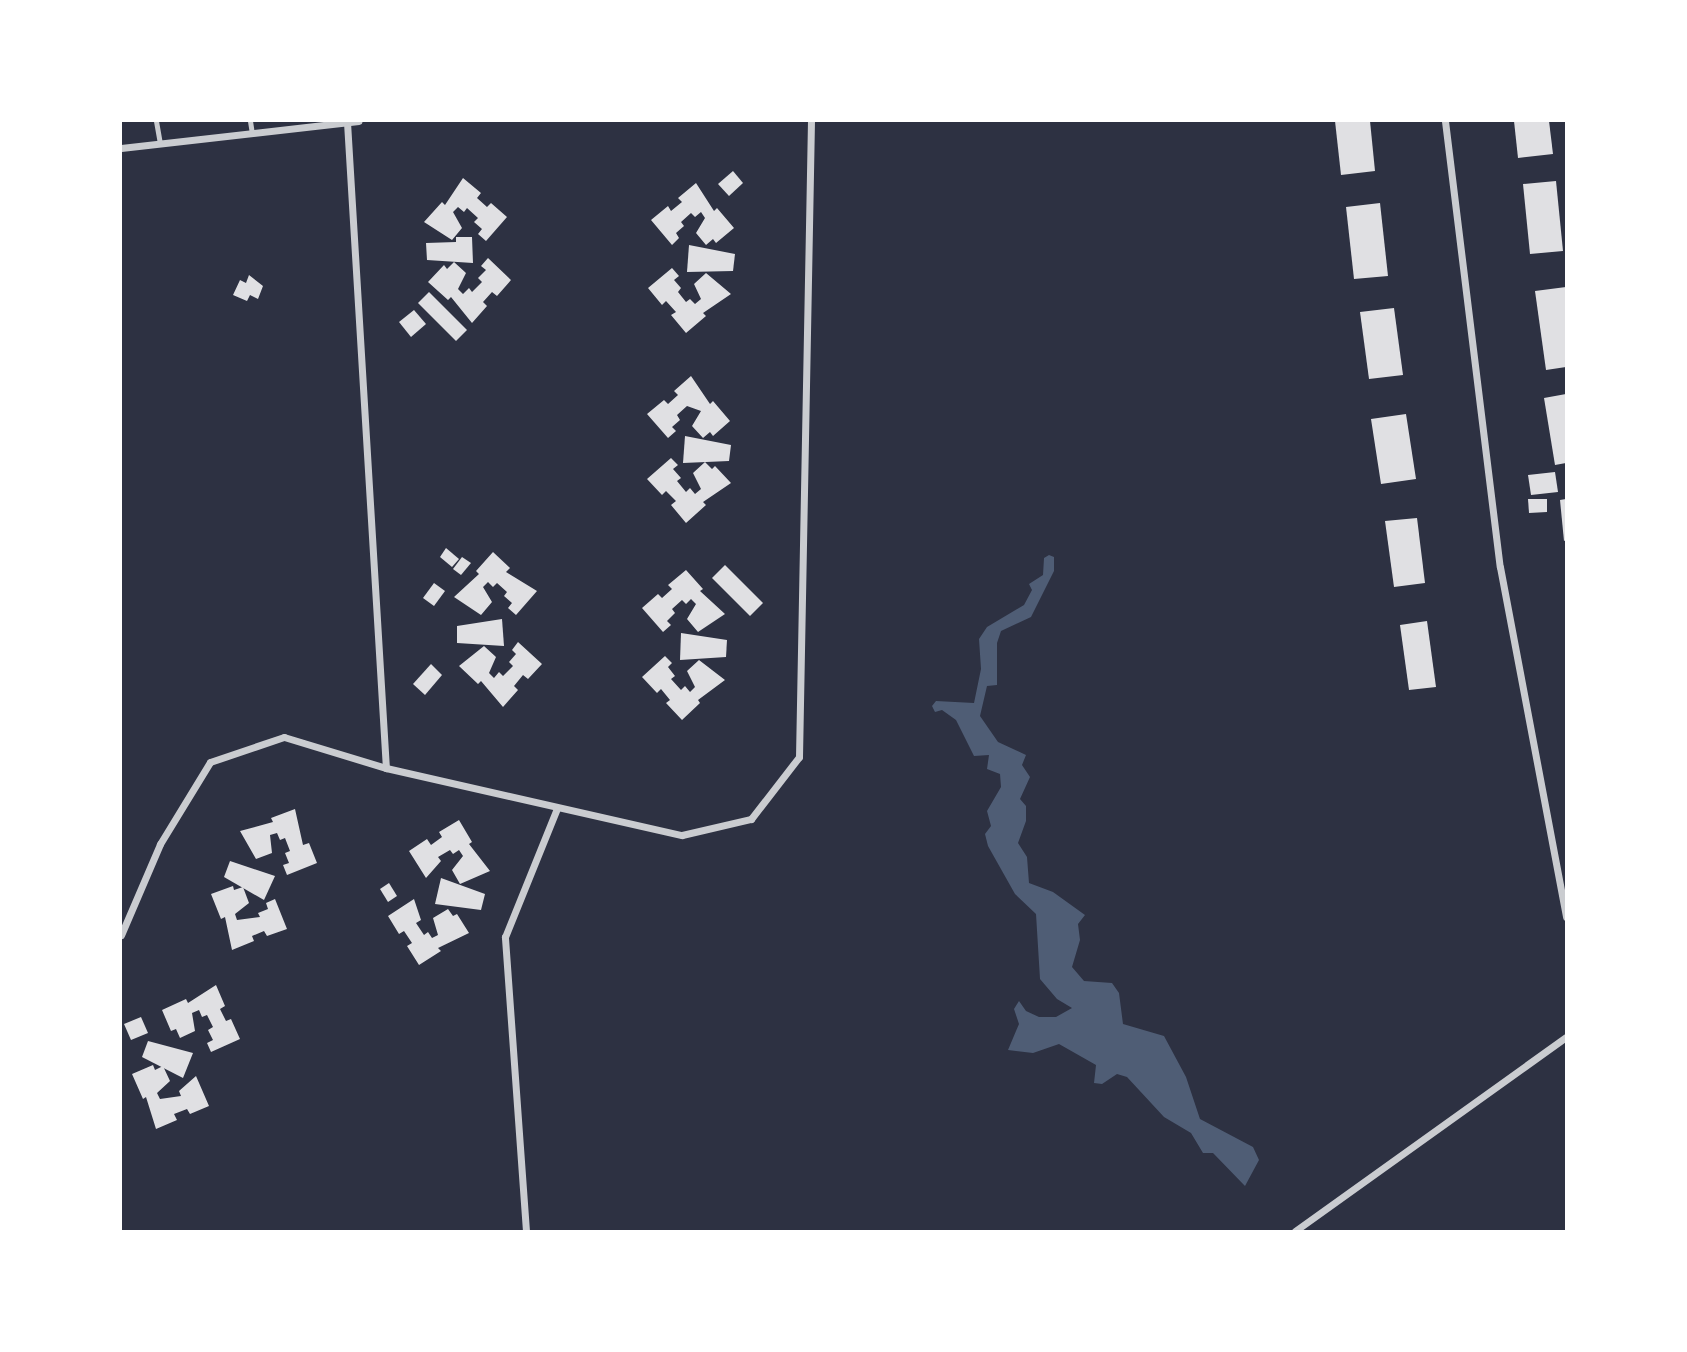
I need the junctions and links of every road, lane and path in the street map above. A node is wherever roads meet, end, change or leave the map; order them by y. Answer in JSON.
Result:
{"nodes":[{"id":1,"x":156,"y":121,"type":"edge"},
{"id":2,"x":250,"y":121,"type":"edge"},
{"id":3,"x":358,"y":121,"type":"edge"},
{"id":4,"x":811,"y":121,"type":"edge"},
{"id":5,"x":1445,"y":121,"type":"edge"},
{"id":6,"x":347,"y":122,"type":"edge"},
{"id":7,"x":252,"y":134,"type":"junction"},
{"id":8,"x":160,"y":144,"type":"junction"},
{"id":9,"x":121,"y":148,"type":"edge"},
{"id":10,"x":386,"y":768,"type":"junction"},
{"id":11,"x":557,"y":807,"type":"junction"},
{"id":12,"x":1566,"y":917,"type":"edge"},
{"id":13,"x":121,"y":936,"type":"edge"},
{"id":14,"x":1566,"y":1037,"type":"edge"},
{"id":15,"x":526,"y":1231,"type":"edge"},
{"id":16,"x":1295,"y":1231,"type":"edge"}],
"edges":[{"from":1,"to":8,"type":"lane"},
{"from":2,"to":7,"type":"lane"},
{"from":3,"to":6,"type":"street"},
{"from":4,"to":11,"type":"street"},
{"from":5,"to":12,"type":"street"},
{"from":6,"to":7,"type":"street"},
{"from":6,"to":10,"type":"street"},
{"from":7,"to":8,"type":"street"},
{"from":8,"to":9,"type":"street"},
{"from":10,"to":11,"type":"street"},
{"from":10,"to":13,"type":"street"},
{"from":11,"to":15,"type":"street"},
{"from":14,"to":16,"type":"street"}]}
